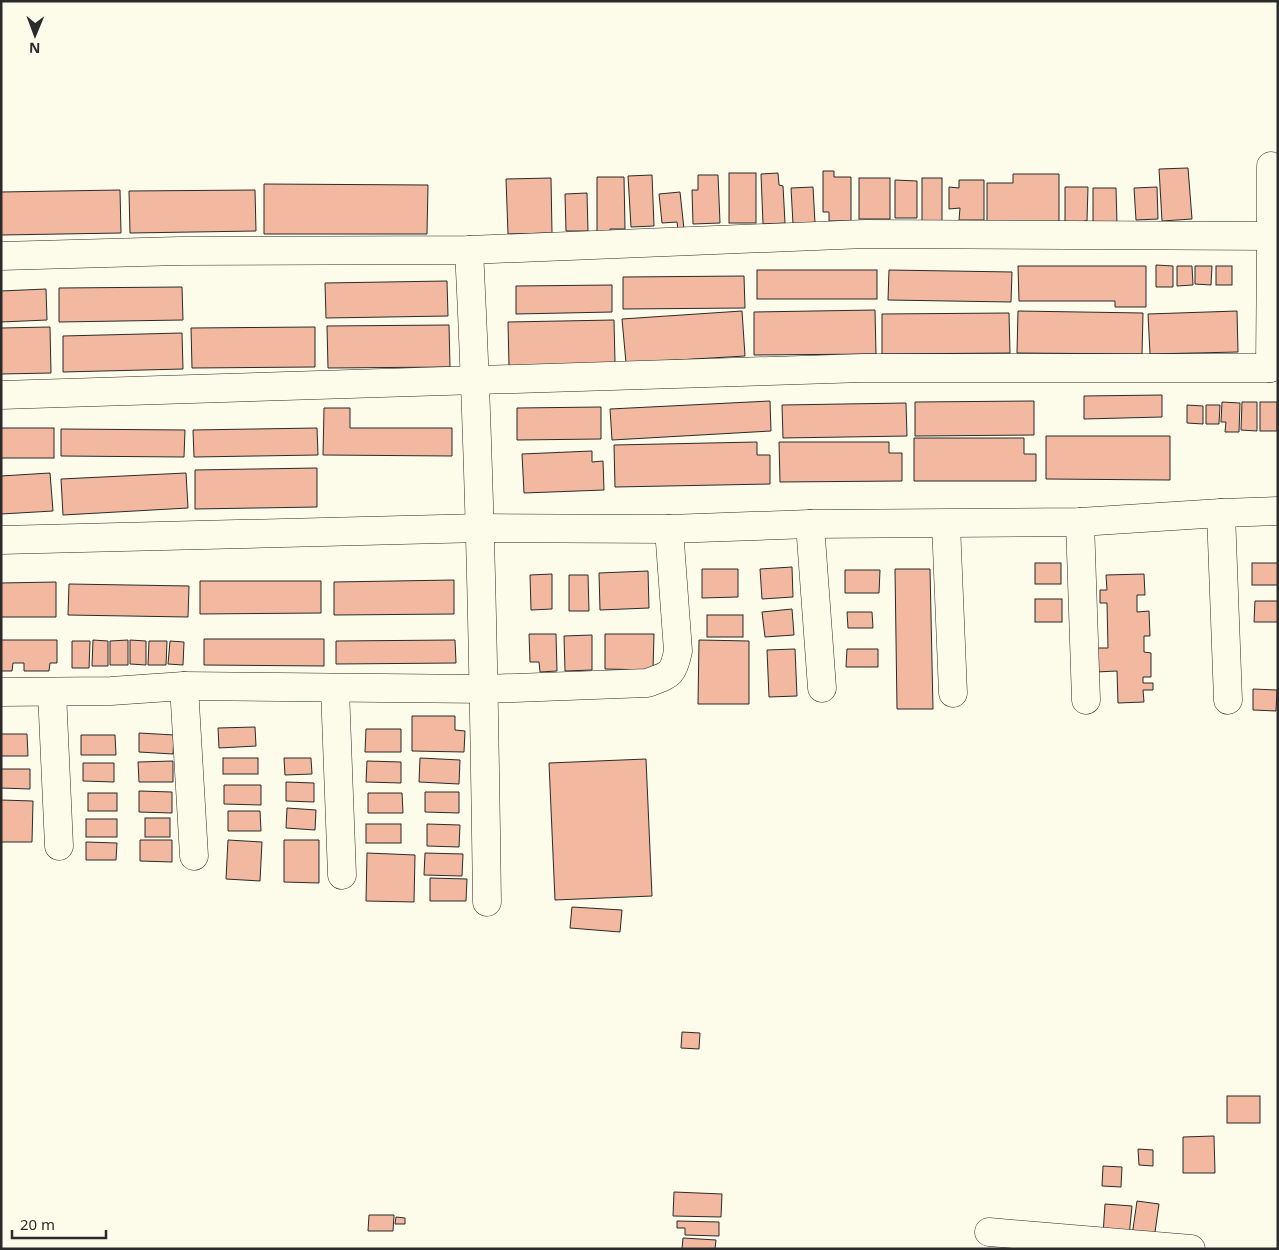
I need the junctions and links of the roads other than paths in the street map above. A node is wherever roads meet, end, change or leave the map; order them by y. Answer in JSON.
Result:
{"nodes":[{"id":1,"x":1271,"y":166,"type":"dead end"},
{"id":2,"x":1271,"y":236,"type":"junction"},
{"id":3,"x":469,"y":250,"type":"junction"},
{"id":4,"x":1,"y":256,"type":"edge"},
{"id":5,"x":1274,"y":366,"type":"edge"},
{"id":6,"x":475,"y":381,"type":"junction"},
{"id":7,"x":1,"y":395,"type":"edge"},
{"id":8,"x":1278,"y":511,"type":"edge"},
{"id":9,"x":1221,"y":513,"type":"junction"},
{"id":10,"x":1080,"y":522,"type":"junction"},
{"id":11,"x":810,"y":524,"type":"junction"},
{"id":12,"x":946,"y":524,"type":"junction"},
{"id":13,"x":480,"y":528,"type":"junction"},
{"id":14,"x":669,"y":529,"type":"junction"},
{"id":15,"x":1,"y":540,"type":"edge"},
{"id":16,"x":184,"y":686,"type":"junction"},
{"id":17,"x":822,"y":688,"type":"dead end"},
{"id":18,"x":334,"y":689,"type":"junction"},
{"id":19,"x":484,"y":689,"type":"junction"},
{"id":20,"x":1,"y":692,"type":"edge"},
{"id":21,"x":52,"y":692,"type":"junction"},
{"id":22,"x":953,"y":693,"type":"dead end"},
{"id":23,"x":1086,"y":700,"type":"dead end"},
{"id":24,"x":1228,"y":700,"type":"dead end"},
{"id":25,"x":59,"y":846,"type":"dead end"},
{"id":26,"x":194,"y":856,"type":"dead end"},
{"id":27,"x":342,"y":875,"type":"dead end"},
{"id":28,"x":486,"y":902,"type":"dead end"},
{"id":29,"x":989,"y":1232,"type":"dead end"},
{"id":30,"x":1191,"y":1249,"type":"edge"}],
"edges":[{"from":1,"to":2,"type":"street"},
{"from":2,"to":3,"type":"street"},
{"from":2,"to":5,"type":"street"},
{"from":3,"to":4,"type":"street"},
{"from":3,"to":6,"type":"street"},
{"from":5,"to":6,"type":"street"},
{"from":6,"to":7,"type":"street"},
{"from":6,"to":13,"type":"street"},
{"from":8,"to":9,"type":"street"},
{"from":9,"to":10,"type":"street"},
{"from":9,"to":24,"type":"street"},
{"from":10,"to":12,"type":"street"},
{"from":10,"to":23,"type":"street"},
{"from":11,"to":12,"type":"street"},
{"from":11,"to":14,"type":"street"},
{"from":11,"to":17,"type":"street"},
{"from":12,"to":22,"type":"street"},
{"from":13,"to":14,"type":"street"},
{"from":13,"to":15,"type":"street"},
{"from":13,"to":19,"type":"street"},
{"from":14,"to":19,"type":"street"},
{"from":16,"to":18,"type":"street"},
{"from":16,"to":21,"type":"street"},
{"from":16,"to":26,"type":"street"},
{"from":18,"to":19,"type":"street"},
{"from":18,"to":27,"type":"street"},
{"from":19,"to":28,"type":"street"},
{"from":20,"to":21,"type":"street"},
{"from":21,"to":25,"type":"street"},
{"from":29,"to":30,"type":"street"}]}
